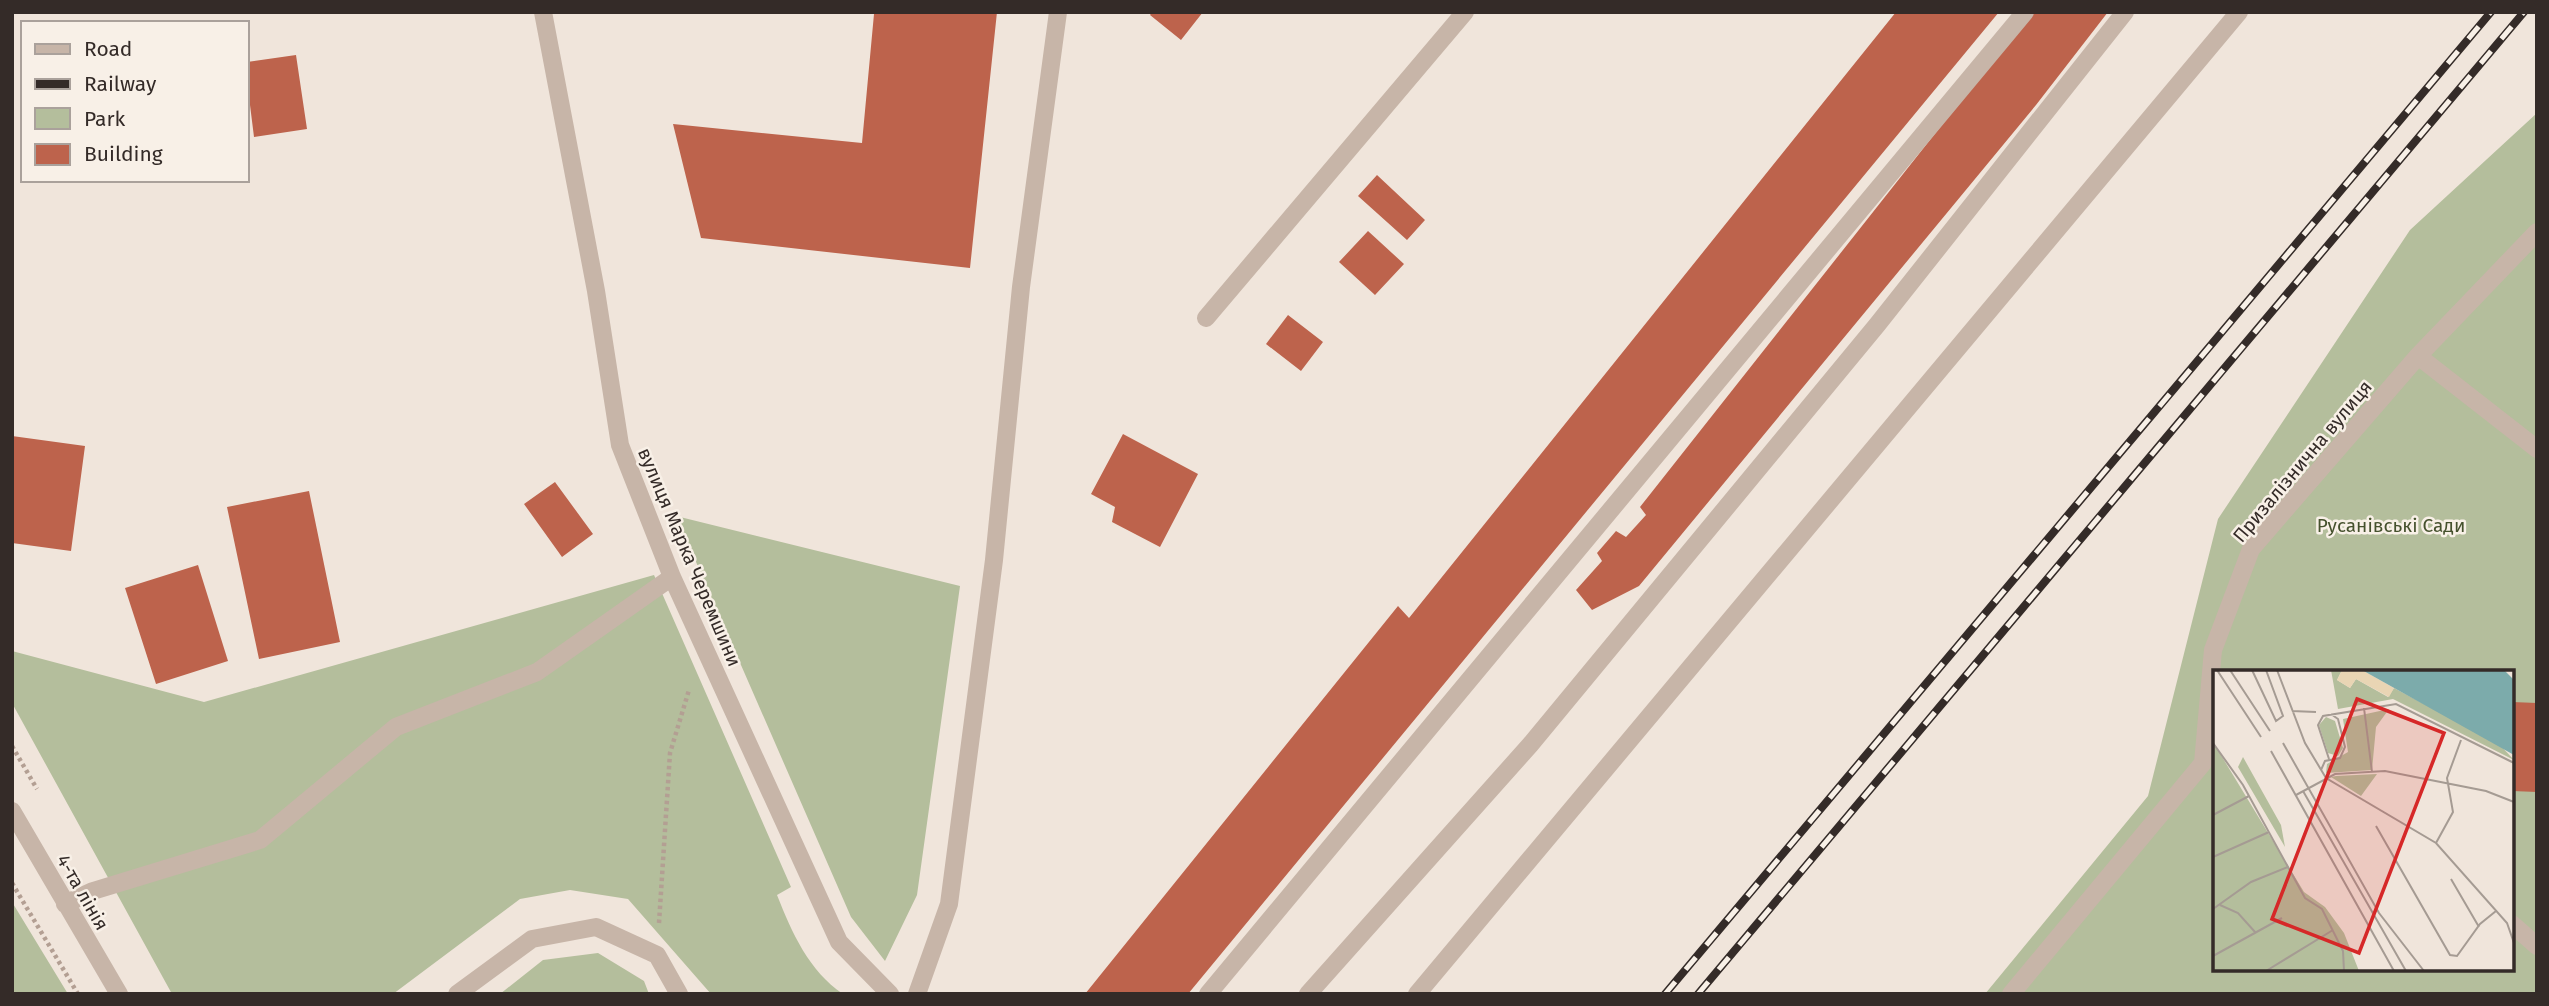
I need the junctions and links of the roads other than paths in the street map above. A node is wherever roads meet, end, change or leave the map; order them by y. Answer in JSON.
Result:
{"nodes":[{"id":1,"x":543,"y":12,"type":"edge"},
{"id":2,"x":1058,"y":12,"type":"edge"},
{"id":3,"x":1465,"y":12,"type":"edge"},
{"id":4,"x":2025,"y":12,"type":"edge"},
{"id":5,"x":2125,"y":12,"type":"edge"},
{"id":6,"x":2239,"y":12,"type":"edge"},
{"id":7,"x":2537,"y":232,"type":"edge"},
{"id":8,"x":1206,"y":318,"type":"dead end"},
{"id":9,"x":2418,"y":356,"type":"junction"},
{"id":10,"x":2537,"y":449,"type":"edge"},
{"id":11,"x":672,"y":577,"type":"junction"},
{"id":12,"x":12,"y":811,"type":"edge"},
{"id":13,"x":65,"y":904,"type":"junction"},
{"id":14,"x":2514,"y":926,"type":"edge"},
{"id":15,"x":2537,"y":946,"type":"edge"},
{"id":16,"x":119,"y":994,"type":"edge"},
{"id":17,"x":457,"y":994,"type":"edge"},
{"id":18,"x":679,"y":994,"type":"edge"},
{"id":19,"x":890,"y":994,"type":"edge"},
{"id":20,"x":918,"y":994,"type":"edge"},
{"id":21,"x":1208,"y":994,"type":"edge"},
{"id":22,"x":1308,"y":994,"type":"edge"},
{"id":23,"x":1417,"y":994,"type":"edge"},
{"id":24,"x":2011,"y":994,"type":"edge"}],
"edges":[{"from":1,"to":11,"type":"street","name":"вулиця Марка Черемшини"},
{"from":2,"to":20,"type":"street"},
{"from":3,"to":8,"type":"street"},
{"from":4,"to":21,"type":"street"},
{"from":5,"to":22,"type":"street"},
{"from":6,"to":23,"type":"street"},
{"from":7,"to":9,"type":"street","name":"Призалізнична вулиця"},
{"from":9,"to":10,"type":"street"},
{"from":9,"to":24,"type":"street","name":"Призалізнична вулиця"},
{"from":11,"to":13,"type":"street"},
{"from":11,"to":19,"type":"street","name":"вулиця Марка Черемшини"},
{"from":12,"to":13,"type":"street","name":"4-та лінія"},
{"from":13,"to":16,"type":"street","name":"4-та лінія"},
{"from":14,"to":15,"type":"street"},
{"from":17,"to":18,"type":"street"}]}
